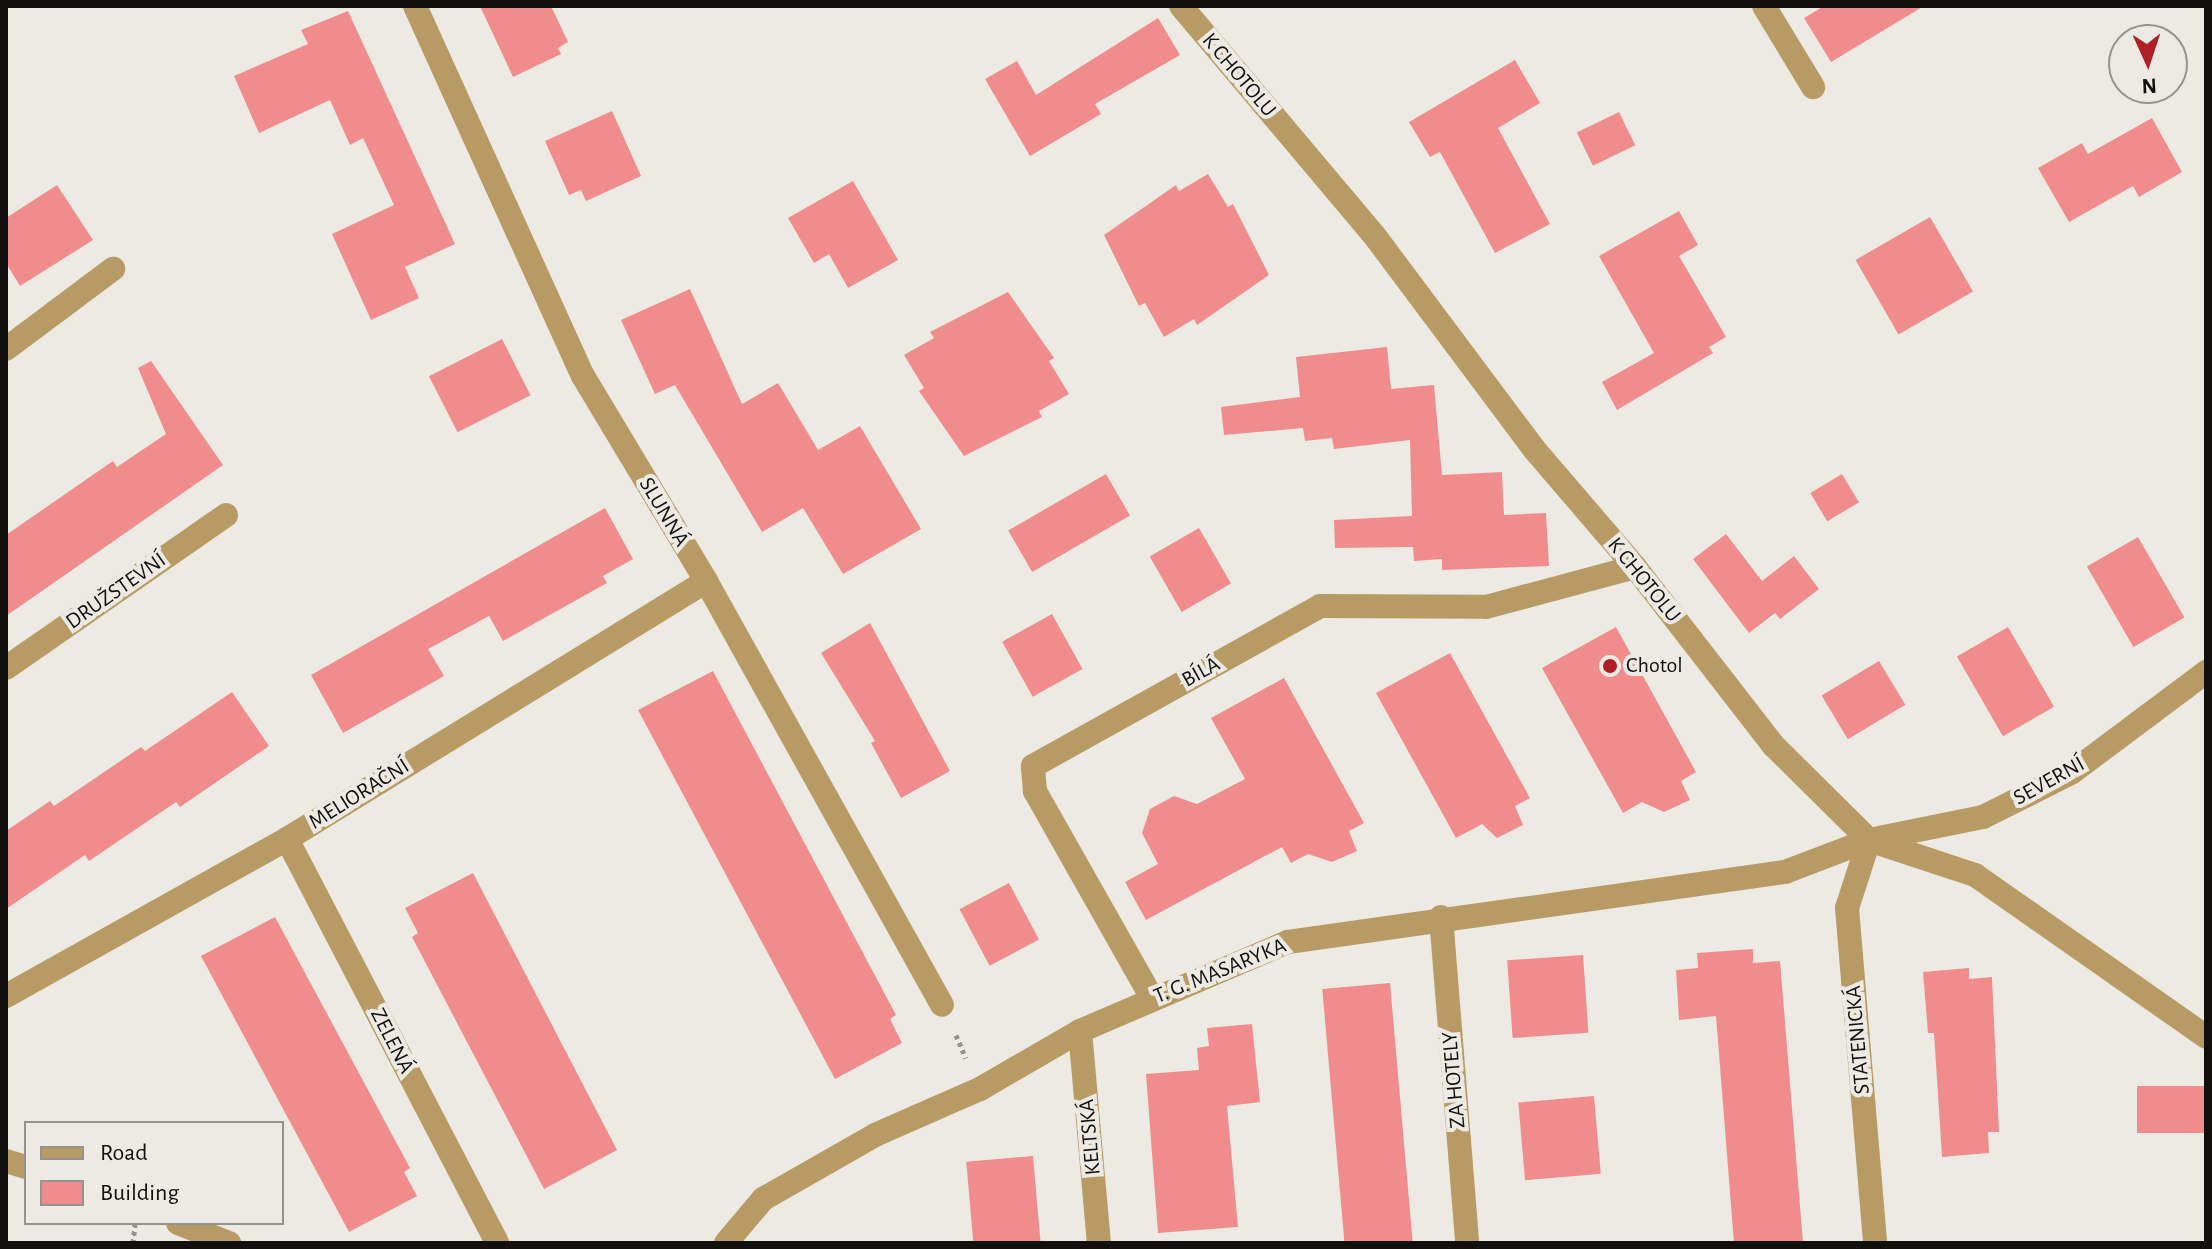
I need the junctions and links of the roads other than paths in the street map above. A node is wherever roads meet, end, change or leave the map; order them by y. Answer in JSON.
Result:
{"nodes":[{"id":1,"x":415,"y":6,"type":"edge"},
{"id":2,"x":1181,"y":6,"type":"edge"},
{"id":3,"x":1764,"y":6,"type":"edge"},
{"id":4,"x":1813,"y":87,"type":"dead end"},
{"id":5,"x":113,"y":269,"type":"dead end"},
{"id":6,"x":6,"y":349,"type":"edge"},
{"id":7,"x":226,"y":515,"type":"dead end"},
{"id":8,"x":1635,"y":567,"type":"junction"},
{"id":9,"x":706,"y":581,"type":"junction"},
{"id":10,"x":6,"y":668,"type":"edge"},
{"id":11,"x":2206,"y":672,"type":"edge"},
{"id":12,"x":287,"y":839,"type":"junction"},
{"id":13,"x":1869,"y":840,"type":"junction"},
{"id":14,"x":1441,"y":917,"type":"junction"},
{"id":15,"x":6,"y":996,"type":"edge"},
{"id":16,"x":1152,"y":998,"type":"junction"},
{"id":17,"x":942,"y":1005,"type":"road end"},
{"id":18,"x":1080,"y":1031,"type":"junction"},
{"id":19,"x":2206,"y":1037,"type":"edge"},
{"id":20,"x":183,"y":1225,"type":"edge"},
{"id":21,"x":229,"y":1243,"type":"edge"},
{"id":22,"x":497,"y":1243,"type":"edge"},
{"id":23,"x":726,"y":1243,"type":"edge"},
{"id":24,"x":1099,"y":1243,"type":"edge"},
{"id":25,"x":1467,"y":1243,"type":"edge"},
{"id":26,"x":1875,"y":1243,"type":"edge"}],
"edges":[{"from":1,"to":9,"type":"street","name":"SLUNNÁ"},
{"from":2,"to":8,"type":"street","name":"K CHOTOLU"},
{"from":3,"to":4,"type":"street"},
{"from":5,"to":6,"type":"street"},
{"from":7,"to":10,"type":"street","name":"DRUŽSTEVNÍ"},
{"from":8,"to":13,"type":"street","name":"K CHOTOLU"},
{"from":8,"to":16,"type":"street","name":"BÍLÁ"},
{"from":9,"to":12,"type":"street","name":"MELIORAČNÍ"},
{"from":9,"to":17,"type":"street","name":"SLUNNÁ"},
{"from":11,"to":13,"type":"street","name":"SEVERNÍ"},
{"from":12,"to":15,"type":"street","name":"MELIORAČNÍ"},
{"from":12,"to":22,"type":"street","name":"ZELENÁ"},
{"from":13,"to":14,"type":"street","name":"T. G. MASARYKA"},
{"from":13,"to":19,"type":"street","name":"K CHOTOLU"},
{"from":13,"to":26,"type":"street","name":"STATENICKÁ"},
{"from":14,"to":16,"type":"street","name":"T. G. MASARYKA"},
{"from":14,"to":25,"type":"street","name":"ZA HOTELY"},
{"from":16,"to":18,"type":"street","name":"T. G. MASARYKA"},
{"from":18,"to":23,"type":"street","name":"T. G. MASARYKA"},
{"from":18,"to":24,"type":"street","name":"KELTSKÁ"},
{"from":20,"to":21,"type":"street"}]}
